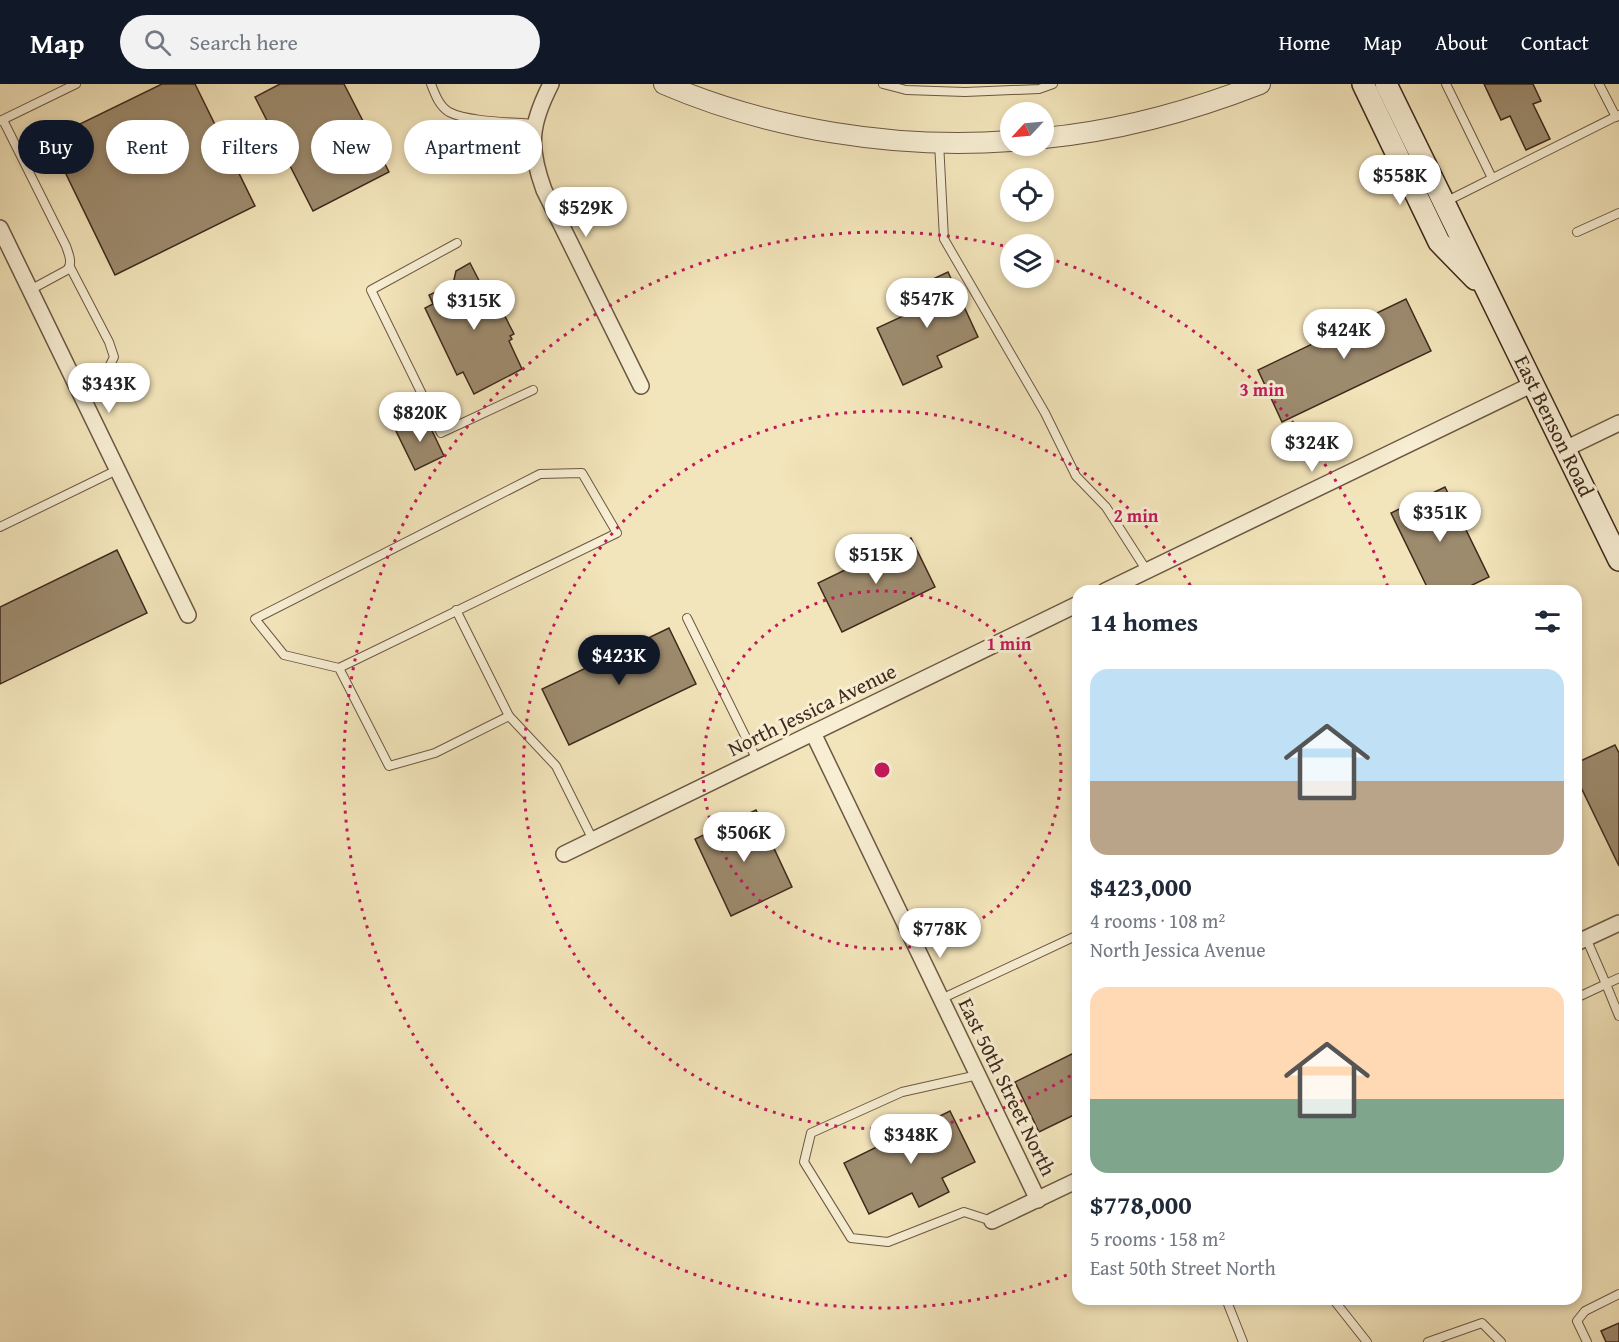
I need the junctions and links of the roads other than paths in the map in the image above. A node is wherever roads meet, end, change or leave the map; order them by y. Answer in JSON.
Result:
{"nodes":[{"id":1,"x":76,"y":84,"type":"edge"},
{"id":2,"x":431,"y":84,"type":"edge"},
{"id":3,"x":551,"y":84,"type":"edge"},
{"id":4,"x":664,"y":84,"type":"edge"},
{"id":5,"x":883,"y":84,"type":"edge"},
{"id":6,"x":1053,"y":84,"type":"edge"},
{"id":7,"x":1260,"y":84,"type":"edge"},
{"id":8,"x":1363,"y":84,"type":"edge"},
{"id":9,"x":1386,"y":84,"type":"edge"},
{"id":10,"x":1446,"y":84,"type":"edge"},
{"id":11,"x":1599,"y":84,"type":"edge"},
{"id":12,"x":1617,"y":116,"type":"edge"},
{"id":13,"x":490,"y":120,"type":"edge"},
{"id":14,"x":535,"y":120,"type":"edge"},
{"id":15,"x":2,"y":121,"type":"edge"},
{"id":16,"x":1054,"y":137,"type":"edge"},
{"id":17,"x":1000,"y":141,"type":"edge"},
{"id":18,"x":939,"y":142,"type":"junction"},
{"id":19,"x":539,"y":174,"type":"edge"},
{"id":20,"x":1492,"y":178,"type":"junction"},
{"id":21,"x":1444,"y":202,"type":"junction"},
{"id":22,"x":1619,"y":213,"type":"edge"},
{"id":23,"x":0,"y":228,"type":"edge"},
{"id":24,"x":1577,"y":232,"type":"dead end"},
{"id":25,"x":457,"y":243,"type":"dead end"},
{"id":26,"x":70,"y":267,"type":"junction"},
{"id":27,"x":30,"y":290,"type":"junction"},
{"id":28,"x":1488,"y":293,"type":"junction"},
{"id":29,"x":76,"y":384,"type":"junction"},
{"id":30,"x":1533,"y":384,"type":"junction"},
{"id":31,"x":641,"y":386,"type":"dead end"},
{"id":32,"x":533,"y":390,"type":"dead end"},
{"id":33,"x":1619,"y":423,"type":"edge"},
{"id":34,"x":1565,"y":449,"type":"junction"},
{"id":35,"x":117,"y":470,"type":"junction"},
{"id":36,"x":0,"y":527,"type":"edge"},
{"id":37,"x":1619,"y":560,"type":"edge"},
{"id":38,"x":1147,"y":571,"type":"junction"},
{"id":39,"x":1118,"y":585,"type":"edge"},
{"id":40,"x":1072,"y":607,"type":"edge"},
{"id":41,"x":456,"y":610,"type":"junction"},
{"id":42,"x":188,"y":615,"type":"dead end"},
{"id":43,"x":687,"y":618,"type":"dead end"},
{"id":44,"x":339,"y":668,"type":"junction"},
{"id":45,"x":509,"y":716,"type":"junction"},
{"id":46,"x":813,"y":733,"type":"junction"},
{"id":47,"x":757,"y":760,"type":"junction"},
{"id":48,"x":593,"y":840,"type":"junction"},
{"id":49,"x":564,"y":854,"type":"dead end"},
{"id":50,"x":1619,"y":922,"type":"edge"},
{"id":51,"x":1072,"y":938,"type":"edge"},
{"id":52,"x":1582,"y":940,"type":"edge"},
{"id":53,"x":1582,"y":942,"type":"edge"},
{"id":54,"x":1619,"y":978,"type":"edge"},
{"id":55,"x":1606,"y":984,"type":"junction"},
{"id":56,"x":1582,"y":995,"type":"edge"},
{"id":57,"x":941,"y":999,"type":"junction"},
{"id":58,"x":1619,"y":1016,"type":"edge"},
{"id":59,"x":978,"y":1075,"type":"junction"},
{"id":60,"x":1072,"y":1183,"type":"edge"},
{"id":61,"x":1038,"y":1200,"type":"junction"},
{"id":62,"x":992,"y":1221,"type":"joint"},
{"id":63,"x":1619,"y":1294,"type":"edge"},
{"id":64,"x":1228,"y":1305,"type":"edge"},
{"id":65,"x":1338,"y":1305,"type":"edge"},
{"id":66,"x":1243,"y":1342,"type":"edge"},
{"id":67,"x":1367,"y":1342,"type":"edge"},
{"id":68,"x":1428,"y":1342,"type":"edge"},
{"id":69,"x":1501,"y":1342,"type":"edge"},
{"id":70,"x":1587,"y":1342,"type":"edge"}],
"edges":[{"from":1,"to":15,"type":"lane"},
{"from":2,"to":13,"type":"lane"},
{"from":3,"to":14,"type":"street"},
{"from":4,"to":18,"type":"street"},
{"from":5,"to":6,"type":"lane"},
{"from":7,"to":16,"type":"street"},
{"from":8,"to":28,"type":"main road","name":"East Benson Road"},
{"from":9,"to":21,"type":"main road","name":"East Benson Road"},
{"from":10,"to":20,"type":"lane"},
{"from":11,"to":12,"type":"lane"},
{"from":12,"to":20,"type":"lane"},
{"from":15,"to":26,"type":"lane"},
{"from":17,"to":18,"type":"street"},
{"from":18,"to":38,"type":"lane"},
{"from":19,"to":31,"type":"street"},
{"from":20,"to":21,"type":"lane"},
{"from":21,"to":28,"type":"main road","name":"East Benson Road"},
{"from":22,"to":24,"type":"lane"},
{"from":23,"to":27,"type":"street"},
{"from":25,"to":32,"type":"lane"},
{"from":26,"to":27,"type":"lane"},
{"from":26,"to":29,"type":"lane"},
{"from":27,"to":29,"type":"street"},
{"from":28,"to":30,"type":"main road","name":"East Benson Road"},
{"from":29,"to":35,"type":"street"},
{"from":30,"to":34,"type":"main road","name":"East Benson Road"},
{"from":30,"to":38,"type":"street"},
{"from":33,"to":34,"type":"street"},
{"from":34,"to":37,"type":"main road","name":"East Benson Road"},
{"from":35,"to":36,"type":"lane"},
{"from":35,"to":42,"type":"street"},
{"from":38,"to":39,"type":"street"},
{"from":40,"to":46,"type":"street","name":"North Jessica Avenue"},
{"from":41,"to":44,"type":"lane"},
{"from":41,"to":44,"type":"lane"},
{"from":41,"to":45,"type":"lane"},
{"from":43,"to":47,"type":"lane"},
{"from":44,"to":45,"type":"lane"},
{"from":45,"to":48,"type":"lane"},
{"from":46,"to":47,"type":"street","name":"North Jessica Avenue"},
{"from":46,"to":57,"type":"street","name":"East 50th Street North"},
{"from":47,"to":48,"type":"street","name":"North Jessica Avenue"},
{"from":48,"to":49,"type":"street","name":"North Jessica Avenue"},
{"from":50,"to":52,"type":"street"},
{"from":51,"to":57,"type":"lane"},
{"from":53,"to":55,"type":"lane"},
{"from":54,"to":55,"type":"lane"},
{"from":55,"to":56,"type":"lane"},
{"from":55,"to":58,"type":"lane"},
{"from":57,"to":59,"type":"street","name":"East 50th Street North"},
{"from":59,"to":61,"type":"street","name":"East 50th Street North"},
{"from":59,"to":62,"type":"lane"},
{"from":60,"to":61,"type":"street"},
{"from":61,"to":62,"type":"street"},
{"from":63,"to":70,"type":"lane"},
{"from":64,"to":66,"type":"lane"},
{"from":65,"to":67,"type":"lane"},
{"from":68,"to":69,"type":"lane"}]}
